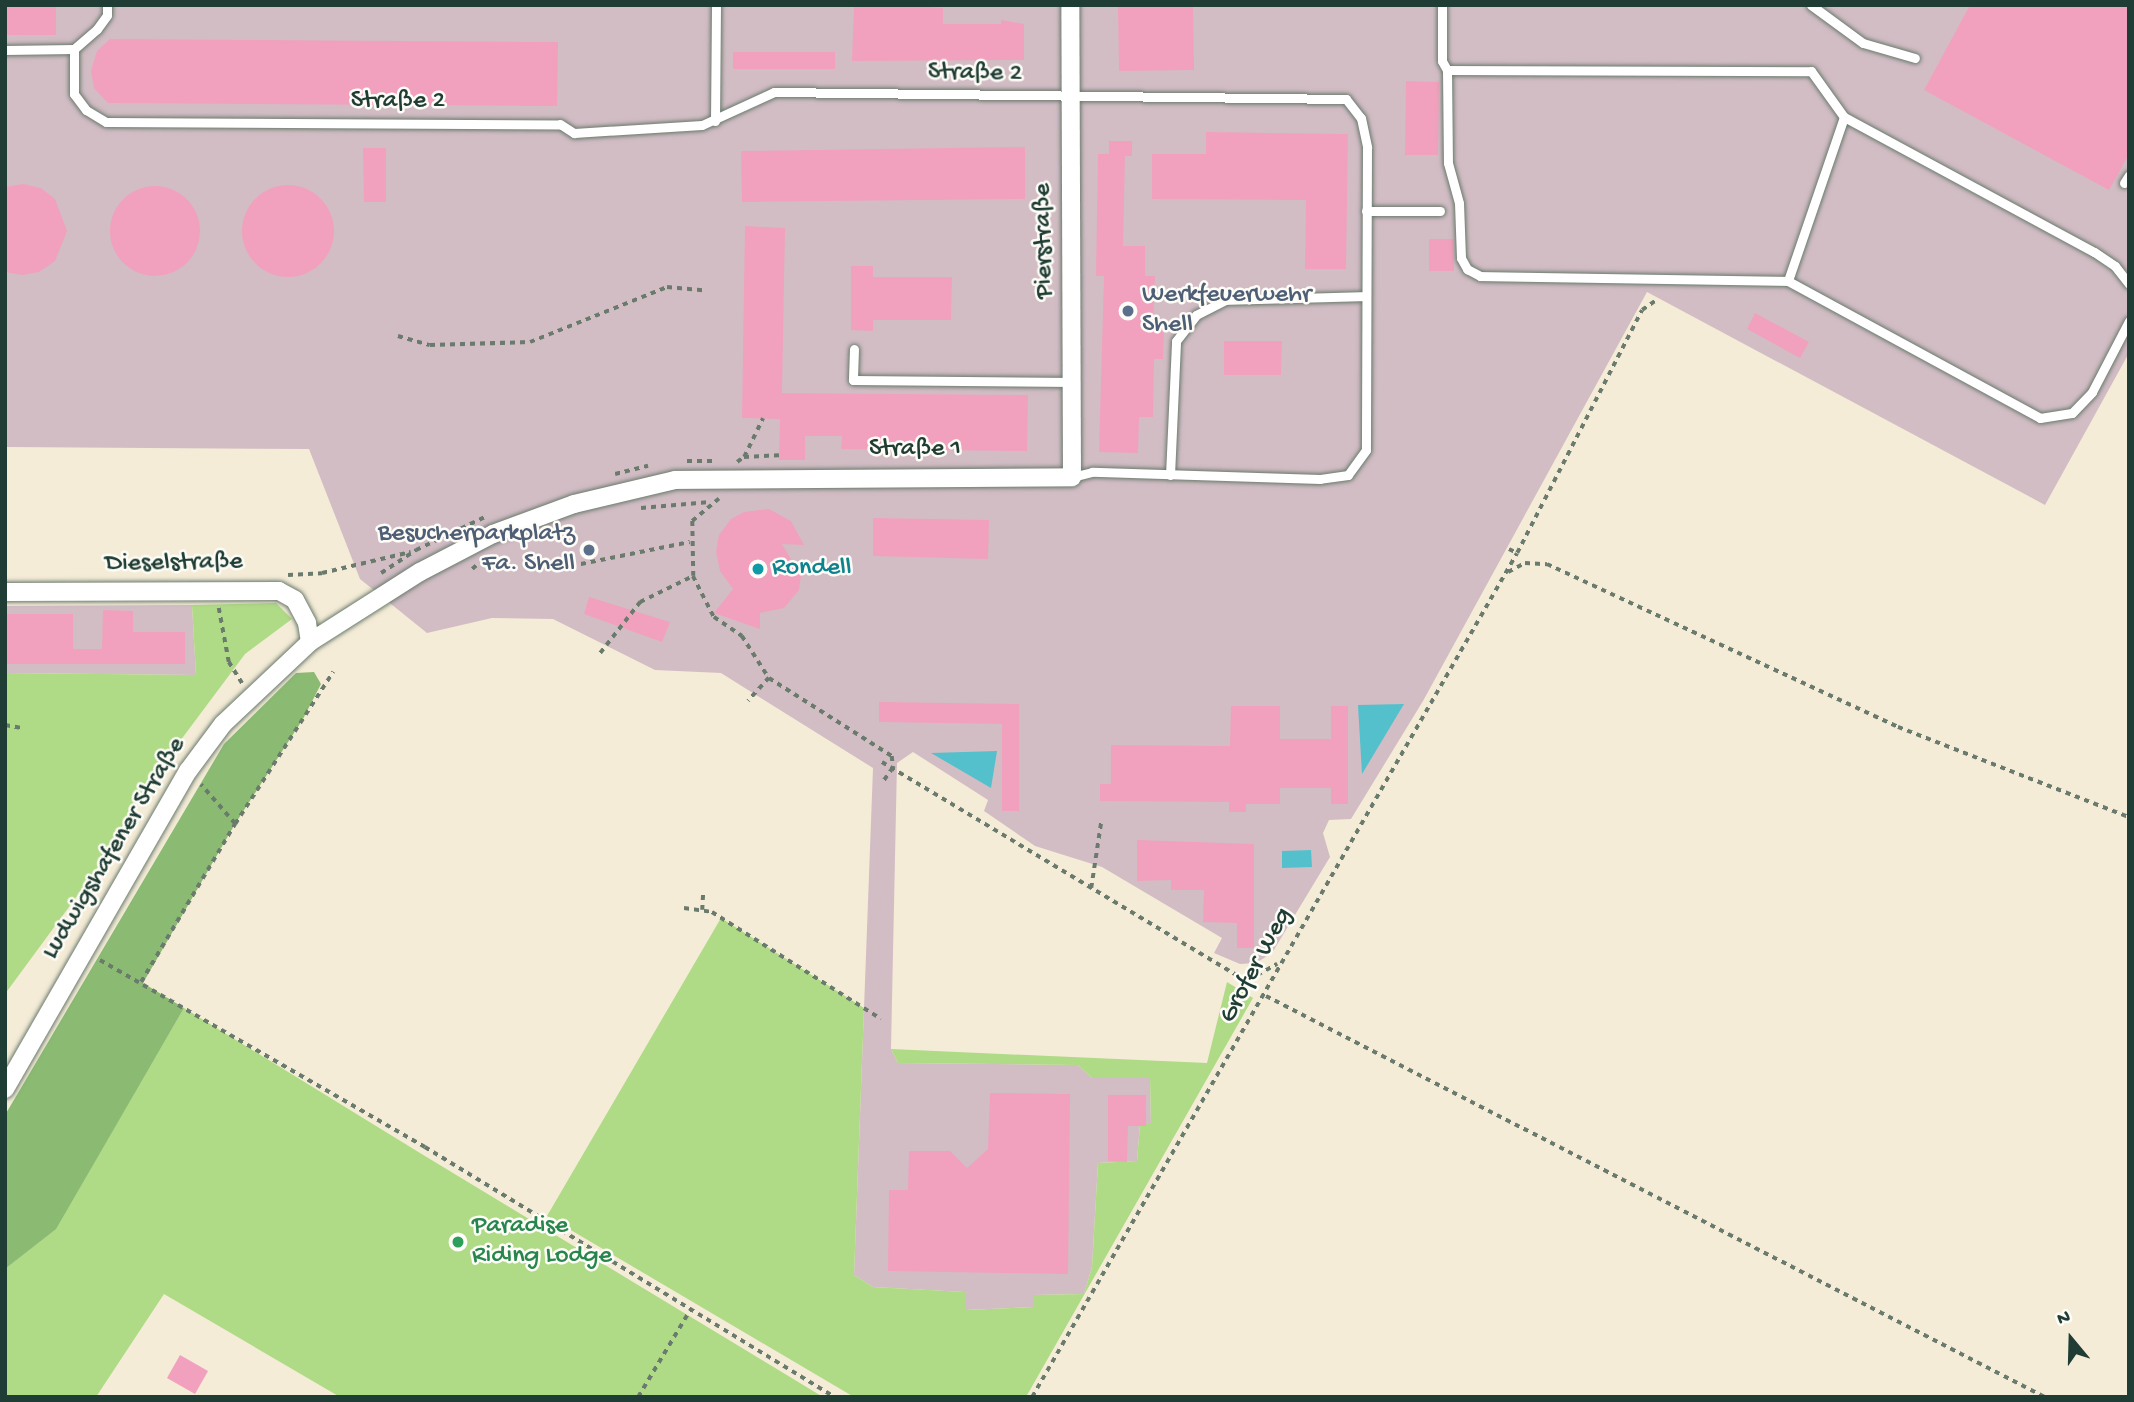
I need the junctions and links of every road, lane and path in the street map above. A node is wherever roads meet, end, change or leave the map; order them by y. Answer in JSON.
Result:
{"nodes":[{"id":1,"x":107,"y":5,"type":"edge"},
{"id":2,"x":716,"y":5,"type":"edge"},
{"id":3,"x":1070,"y":5,"type":"edge"},
{"id":4,"x":1442,"y":5,"type":"edge"},
{"id":5,"x":1811,"y":5,"type":"edge"},
{"id":6,"x":74,"y":49,"type":"junction"},
{"id":7,"x":5,"y":50,"type":"edge"},
{"id":8,"x":1915,"y":58,"type":"dead end"},
{"id":9,"x":1447,"y":70,"type":"junction"},
{"id":10,"x":1069,"y":96,"type":"junction"},
{"id":11,"x":1844,"y":117,"type":"junction"},
{"id":12,"x":715,"y":121,"type":"junction"},
{"id":13,"x":1366,"y":211,"type":"junction"},
{"id":14,"x":1440,"y":211,"type":"dead end"},
{"id":15,"x":1788,"y":281,"type":"junction"},
{"id":16,"x":2129,"y":284,"type":"edge"},
{"id":17,"x":703,"y":290,"type":"dead end"},
{"id":18,"x":1364,"y":296,"type":"junction"},
{"id":19,"x":1658,"y":299,"type":"dead end"},
{"id":20,"x":2129,"y":321,"type":"edge"},
{"id":21,"x":398,"y":336,"type":"dead end"},
{"id":22,"x":854,"y":349,"type":"dead end"},
{"id":23,"x":1073,"y":382,"type":"junction"},
{"id":24,"x":763,"y":418,"type":"dead end"},
{"id":25,"x":779,"y":455,"type":"dead end"},
{"id":26,"x":744,"y":457,"type":"junction"},
{"id":27,"x":674,"y":463,"type":"dead end"},
{"id":28,"x":651,"y":466,"type":"dead end"},
{"id":29,"x":731,"y":472,"type":"junction"},
{"id":30,"x":1170,"y":475,"type":"junction"},
{"id":31,"x":757,"y":477,"type":"junction"},
{"id":32,"x":1072,"y":477,"type":"junction"},
{"id":33,"x":601,"y":478,"type":"dead end"},
{"id":34,"x":712,"y":502,"type":"junction"},
{"id":35,"x":630,"y":510,"type":"dead end"},
{"id":36,"x":492,"y":514,"type":"dead end"},
{"id":37,"x":690,"y":542,"type":"junction"},
{"id":38,"x":1509,"y":549,"type":"dead end"},
{"id":39,"x":416,"y":550,"type":"junction"},
{"id":40,"x":1517,"y":553,"type":"junction"},
{"id":41,"x":486,"y":557,"type":"dead end"},
{"id":42,"x":571,"y":566,"type":"dead end"},
{"id":43,"x":472,"y":569,"type":"dead end"},
{"id":44,"x":1505,"y":573,"type":"junction"},
{"id":45,"x":283,"y":575,"type":"dead end"},
{"id":46,"x":693,"y":576,"type":"junction"},
{"id":47,"x":373,"y":579,"type":"dead end"},
{"id":48,"x":216,"y":590,"type":"junction"},
{"id":49,"x":5,"y":592,"type":"edge"},
{"id":50,"x":310,"y":642,"type":"junction"},
{"id":51,"x":600,"y":653,"type":"dead end"},
{"id":52,"x":333,"y":672,"type":"dead end"},
{"id":53,"x":252,"y":676,"type":"dead end"},
{"id":54,"x":769,"y":678,"type":"junction"},
{"id":55,"x":243,"y":685,"type":"junction"},
{"id":56,"x":235,"y":694,"type":"dead end"},
{"id":57,"x":748,"y":701,"type":"dead end"},
{"id":58,"x":5,"y":725,"type":"edge"},
{"id":59,"x":22,"y":728,"type":"dead end"},
{"id":60,"x":882,"y":762,"type":"dead end"},
{"id":61,"x":893,"y":768,"type":"junction"},
{"id":62,"x":188,"y":771,"type":"junction"},
{"id":63,"x":884,"y":781,"type":"dead end"},
{"id":64,"x":2129,"y":817,"type":"edge"},
{"id":65,"x":1101,"y":822,"type":"dead end"},
{"id":66,"x":235,"y":824,"type":"junction"},
{"id":67,"x":1091,"y":888,"type":"junction"},
{"id":68,"x":703,"y":891,"type":"dead end"},
{"id":69,"x":684,"y":908,"type":"dead end"},
{"id":70,"x":702,"y":911,"type":"junction"},
{"id":71,"x":84,"y":952,"type":"junction"},
{"id":72,"x":1278,"y":963,"type":"junction"},
{"id":73,"x":141,"y":982,"type":"junction"},
{"id":74,"x":1265,"y":996,"type":"junction"},
{"id":75,"x":881,"y":1019,"type":"dead end"},
{"id":76,"x":5,"y":1089,"type":"edge"},
{"id":77,"x":690,"y":1310,"type":"junction"},
{"id":78,"x":638,"y":1397,"type":"edge"},
{"id":79,"x":835,"y":1397,"type":"edge"},
{"id":80,"x":1032,"y":1397,"type":"edge"},
{"id":81,"x":2045,"y":1397,"type":"edge"}],
"edges":[{"from":1,"to":6,"type":"lane"},
{"from":2,"to":12,"type":"lane"},
{"from":3,"to":10,"type":"street","name":"Pierstraße"},
{"from":4,"to":9,"type":"lane"},
{"from":5,"to":8,"type":"lane"},
{"from":6,"to":7,"type":"lane"},
{"from":6,"to":12,"type":"lane","name":"Straße 2"},
{"from":9,"to":11,"type":"lane"},
{"from":9,"to":15,"type":"lane"},
{"from":10,"to":12,"type":"lane","name":"Straße 2"},
{"from":10,"to":13,"type":"lane","name":"Straße 2"},
{"from":10,"to":23,"type":"street","name":"Pierstraße"},
{"from":11,"to":15,"type":"lane"},
{"from":11,"to":16,"type":"lane"},
{"from":13,"to":14,"type":"lane"},
{"from":13,"to":18,"type":"lane","name":"Straße 2"},
{"from":15,"to":20,"type":"lane"},
{"from":17,"to":21,"type":"path"},
{"from":18,"to":30,"type":"lane"},
{"from":18,"to":30,"type":"lane","name":"Straße 2"},
{"from":19,"to":40,"type":"path","name":"Grofer Weg"},
{"from":22,"to":23,"type":"lane"},
{"from":23,"to":32,"type":"street","name":"Pierstraße"},
{"from":24,"to":26,"type":"path"},
{"from":25,"to":26,"type":"path"},
{"from":26,"to":29,"type":"path"},
{"from":27,"to":29,"type":"path"},
{"from":28,"to":33,"type":"path"},
{"from":29,"to":31,"type":"street","name":"Ludwigshafener Straße"},
{"from":29,"to":31,"type":"path"},
{"from":29,"to":34,"type":"path"},
{"from":29,"to":50,"type":"street","name":"Ludwigshafener Straße"},
{"from":30,"to":32,"type":"lane","name":"Straße 2"},
{"from":31,"to":32,"type":"street","name":"Straße 1"},
{"from":34,"to":35,"type":"path"},
{"from":34,"to":37,"type":"path"},
{"from":36,"to":39,"type":"path"},
{"from":37,"to":42,"type":"path"},
{"from":37,"to":46,"type":"path"},
{"from":38,"to":40,"type":"path"},
{"from":39,"to":45,"type":"path"},
{"from":39,"to":47,"type":"path"},
{"from":40,"to":44,"type":"path","name":"Grofer Weg"},
{"from":41,"to":43,"type":"path"},
{"from":44,"to":64,"type":"path"},
{"from":44,"to":72,"type":"path","name":"Grofer Weg"},
{"from":46,"to":51,"type":"path"},
{"from":46,"to":54,"type":"path"},
{"from":48,"to":49,"type":"street","name":"Dieselstraße"},
{"from":48,"to":50,"type":"street","name":"Dieselstraße"},
{"from":48,"to":55,"type":"path"},
{"from":50,"to":62,"type":"street","name":"Ludwigshafener Straße"},
{"from":52,"to":66,"type":"path"},
{"from":53,"to":55,"type":"path"},
{"from":54,"to":57,"type":"path"},
{"from":54,"to":61,"type":"path"},
{"from":55,"to":56,"type":"path"},
{"from":58,"to":59,"type":"path"},
{"from":60,"to":61,"type":"path"},
{"from":61,"to":63,"type":"path"},
{"from":61,"to":67,"type":"path"},
{"from":62,"to":66,"type":"path"},
{"from":62,"to":71,"type":"street","name":"Ludwigshafener Straße"},
{"from":65,"to":67,"type":"path"},
{"from":66,"to":73,"type":"path"},
{"from":67,"to":72,"type":"path"},
{"from":68,"to":70,"type":"path"},
{"from":69,"to":70,"type":"path"},
{"from":70,"to":75,"type":"path"},
{"from":71,"to":73,"type":"path"},
{"from":71,"to":76,"type":"street","name":"Ludwigshafener Straße"},
{"from":72,"to":74,"type":"path","name":"Grofer Weg"},
{"from":73,"to":77,"type":"path"},
{"from":74,"to":80,"type":"path","name":"Grofer Weg"},
{"from":74,"to":81,"type":"path"},
{"from":77,"to":78,"type":"path"},
{"from":77,"to":79,"type":"path"}]}
